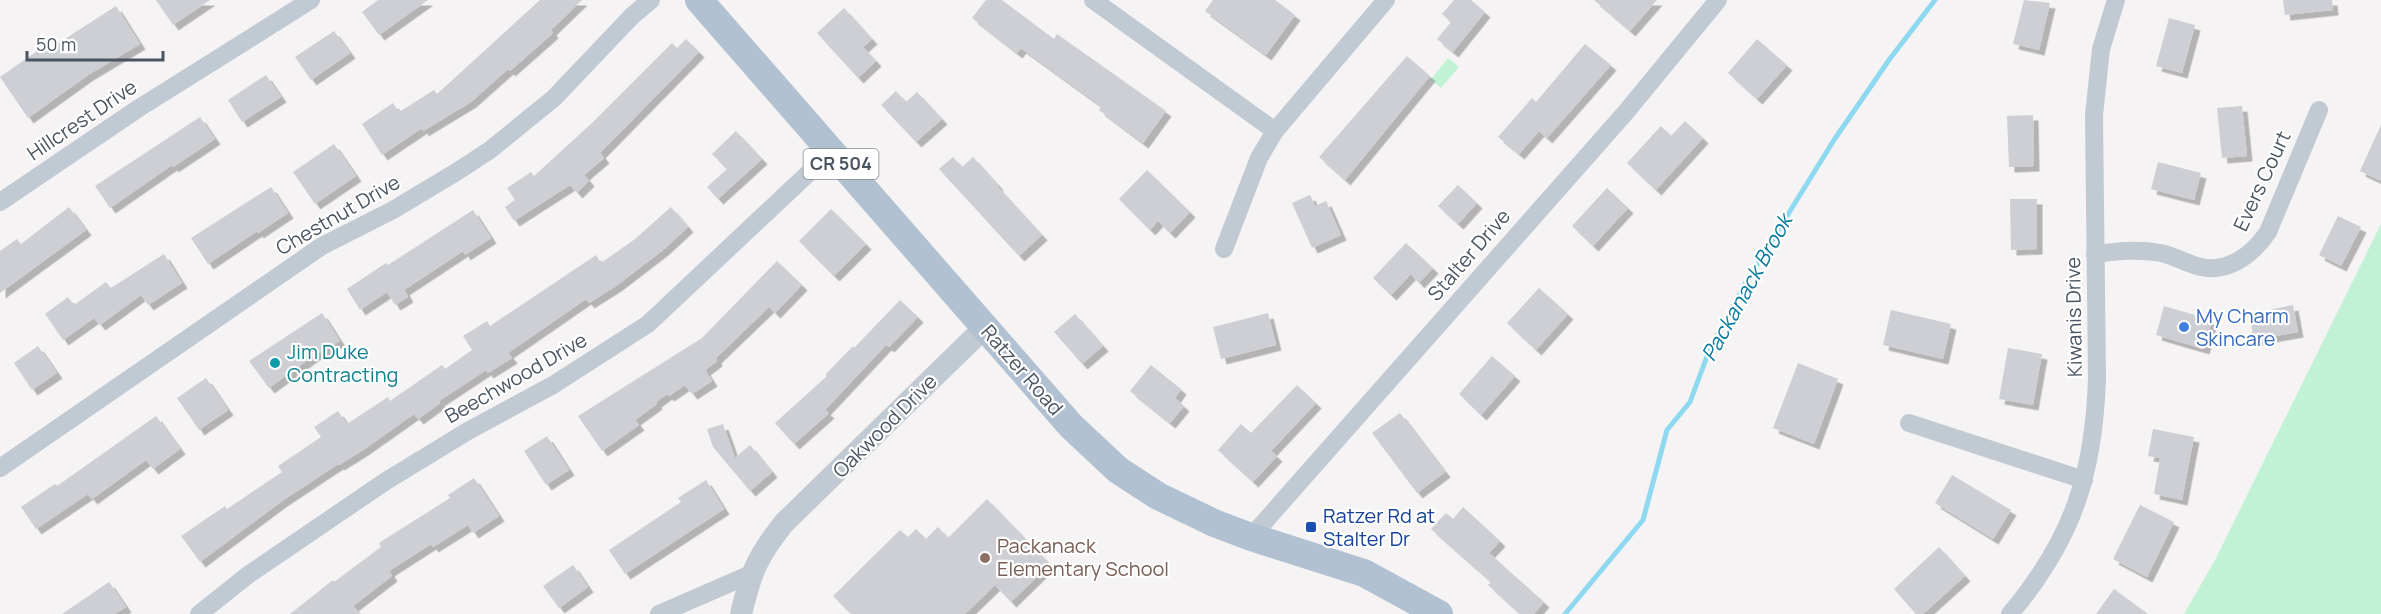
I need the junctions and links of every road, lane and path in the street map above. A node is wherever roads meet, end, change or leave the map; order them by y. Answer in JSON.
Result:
{"nodes":[{"id":1,"x":311,"y":0,"type":"edge"},
{"id":2,"x":651,"y":0,"type":"edge"},
{"id":3,"x":699,"y":0,"type":"edge"},
{"id":4,"x":1093,"y":0,"type":"edge"},
{"id":5,"x":1386,"y":0,"type":"edge"},
{"id":6,"x":1718,"y":0,"type":"edge"},
{"id":7,"x":2116,"y":0,"type":"edge"},
{"id":8,"x":2319,"y":110,"type":"dead end"},
{"id":9,"x":1275,"y":131,"type":"junction"},
{"id":10,"x":831,"y":152,"type":"junction"},
{"id":11,"x":0,"y":202,"type":"edge"},
{"id":12,"x":1224,"y":249,"type":"dead end"},
{"id":13,"x":2096,"y":254,"type":"junction"},
{"id":14,"x":985,"y":327,"type":"junction"},
{"id":15,"x":1909,"y":423,"type":"dead end"},
{"id":16,"x":0,"y":468,"type":"edge"},
{"id":17,"x":2084,"y":480,"type":"junction"},
{"id":18,"x":1251,"y":537,"type":"junction"},
{"id":19,"x":751,"y":574,"type":"junction"},
{"id":20,"x":199,"y":614,"type":"edge"},
{"id":21,"x":659,"y":614,"type":"edge"},
{"id":22,"x":741,"y":614,"type":"edge"},
{"id":23,"x":1439,"y":614,"type":"edge"},
{"id":24,"x":2010,"y":614,"type":"edge"}],
"edges":[{"from":1,"to":11,"type":"street","name":"Hillcrest Drive"},
{"from":2,"to":16,"type":"street","name":"Chestnut Drive"},
{"from":3,"to":10,"type":"main road","name":"Ratzer Road","number":"CR 504"},
{"from":4,"to":9,"type":"street"},
{"from":5,"to":9,"type":"street"},
{"from":6,"to":18,"type":"street","name":"Stalter Drive"},
{"from":7,"to":13,"type":"street","name":"Kiwanis Drive"},
{"from":8,"to":13,"type":"street","name":"Evers Court"},
{"from":9,"to":12,"type":"street"},
{"from":10,"to":14,"type":"main road","name":"Ratzer Road","number":"CR 504"},
{"from":10,"to":20,"type":"street","name":"Beechwood Drive"},
{"from":13,"to":17,"type":"street","name":"Kiwanis Drive"},
{"from":14,"to":18,"type":"main road","name":"Ratzer Road","number":"CR 504"},
{"from":14,"to":19,"type":"street","name":"Oakwood Drive"},
{"from":15,"to":17,"type":"street"},
{"from":17,"to":24,"type":"street","name":"Kiwanis Drive"},
{"from":18,"to":23,"type":"main road","name":"Ratzer Road","number":"CR 504"},
{"from":19,"to":21,"type":"street"},
{"from":19,"to":22,"type":"street","name":"Oakwood Drive"}]}
